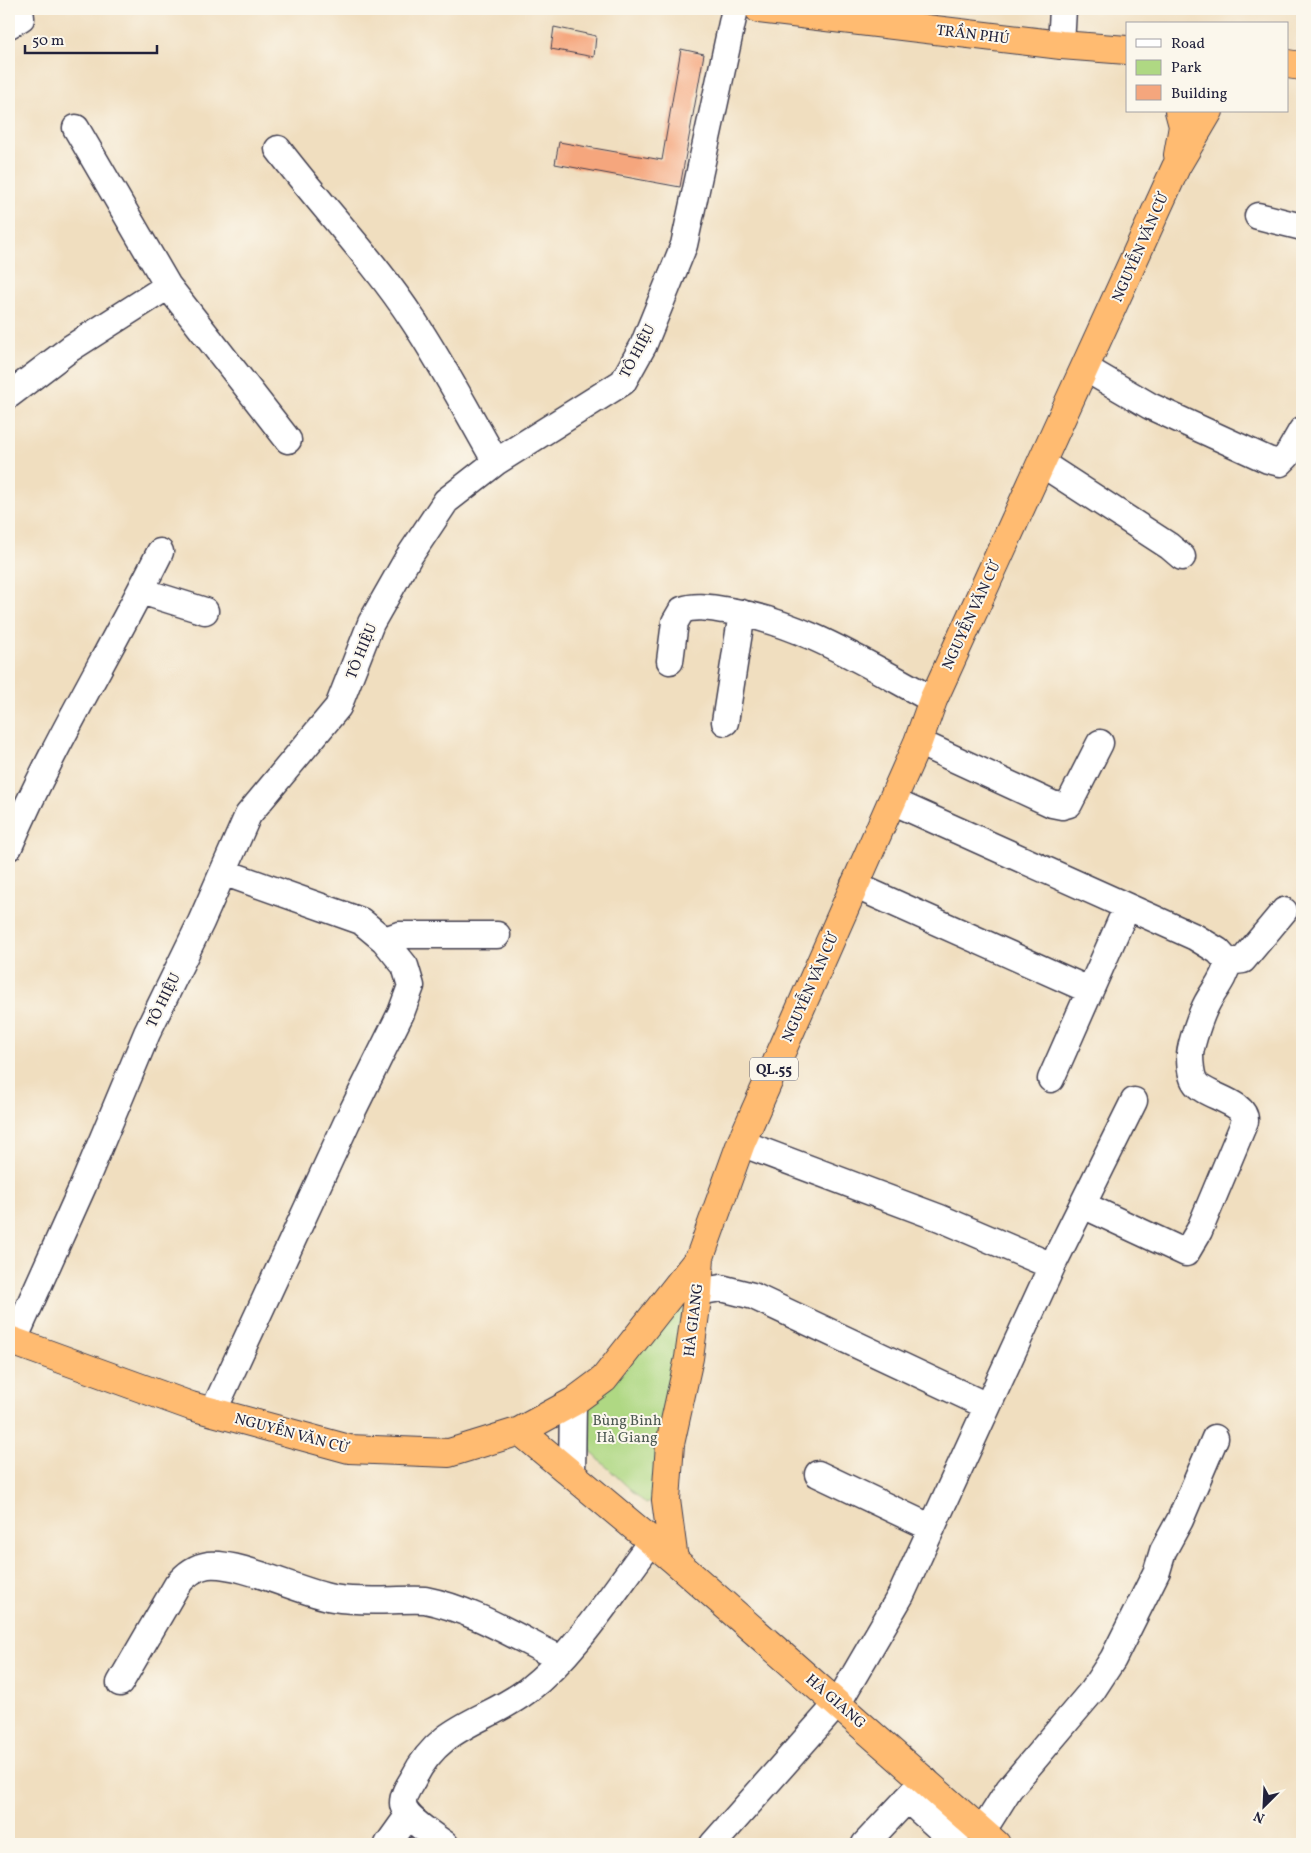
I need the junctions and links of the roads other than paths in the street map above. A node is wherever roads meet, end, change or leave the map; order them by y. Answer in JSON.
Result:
{"nodes":[{"id":1,"x":20,"y":9,"type":"edge"},
{"id":2,"x":735,"y":9,"type":"edge"},
{"id":3,"x":758,"y":9,"type":"edge"},
{"id":4,"x":1063,"y":9,"type":"edge"},
{"id":5,"x":9,"y":25,"type":"edge"},
{"id":6,"x":1061,"y":45,"type":"junction"},
{"id":7,"x":1126,"y":50,"type":"edge"},
{"id":8,"x":1288,"y":64,"type":"edge"},
{"id":9,"x":1302,"y":66,"type":"edge"},
{"id":10,"x":1179,"y":112,"type":"edge"},
{"id":11,"x":1208,"y":112,"type":"edge"},
{"id":12,"x":76,"y":128,"type":"dead end"},
{"id":13,"x":278,"y":149,"type":"dead end"},
{"id":14,"x":1176,"y":167,"type":"junction"},
{"id":15,"x":1258,"y":216,"type":"dead end"},
{"id":16,"x":1302,"y":227,"type":"edge"},
{"id":17,"x":168,"y":286,"type":"junction"},
{"id":18,"x":1085,"y":368,"type":"junction"},
{"id":19,"x":9,"y":395,"type":"edge"},
{"id":20,"x":1302,"y":430,"type":"edge"},
{"id":21,"x":288,"y":440,"type":"dead end"},
{"id":22,"x":496,"y":462,"type":"junction"},
{"id":23,"x":1041,"y":463,"type":"junction"},
{"id":24,"x":160,"y":552,"type":"dead end"},
{"id":25,"x":1182,"y":557,"type":"dead end"},
{"id":26,"x":141,"y":591,"type":"junction"},
{"id":27,"x":205,"y":611,"type":"dead end"},
{"id":28,"x":742,"y":613,"type":"junction"},
{"id":29,"x":670,"y":661,"type":"dead end"},
{"id":30,"x":933,"y":700,"type":"junction"},
{"id":31,"x":725,"y":722,"type":"dead end"},
{"id":32,"x":918,"y":742,"type":"junction"},
{"id":33,"x":1100,"y":743,"type":"dead end"},
{"id":34,"x":892,"y":801,"type":"junction"},
{"id":35,"x":16,"y":810,"type":"edge"},
{"id":36,"x":9,"y":847,"type":"edge"},
{"id":37,"x":223,"y":872,"type":"junction"},
{"id":38,"x":854,"y":885,"type":"junction"},
{"id":39,"x":1128,"y":907,"type":"junction"},
{"id":40,"x":1284,"y":910,"type":"dead end"},
{"id":41,"x":497,"y":934,"type":"dead end"},
{"id":42,"x":384,"y":940,"type":"junction"},
{"id":43,"x":1228,"y":962,"type":"junction"},
{"id":44,"x":1089,"y":990,"type":"junction"},
{"id":45,"x":1051,"y":1079,"type":"dead end"},
{"id":46,"x":1134,"y":1101,"type":"dead end"},
{"id":47,"x":742,"y":1143,"type":"junction"},
{"id":48,"x":1083,"y":1205,"type":"junction"},
{"id":49,"x":700,"y":1257,"type":"junction"},
{"id":50,"x":1052,"y":1266,"type":"junction"},
{"id":51,"x":698,"y":1292,"type":"junction"},
{"id":52,"x":11,"y":1341,"type":"edge"},
{"id":53,"x":574,"y":1402,"type":"junction"},
{"id":54,"x":987,"y":1406,"type":"junction"},
{"id":55,"x":213,"y":1412,"type":"junction"},
{"id":56,"x":520,"y":1431,"type":"junction"},
{"id":57,"x":1215,"y":1438,"type":"dead end"},
{"id":58,"x":572,"y":1473,"type":"junction"},
{"id":59,"x":818,"y":1474,"type":"dead end"},
{"id":60,"x":932,"y":1528,"type":"junction"},
{"id":61,"x":652,"y":1541,"type":"junction"},
{"id":62,"x":674,"y":1560,"type":"junction"},
{"id":63,"x":561,"y":1659,"type":"junction"},
{"id":64,"x":120,"y":1683,"type":"dead end"},
{"id":65,"x":838,"y":1703,"type":"junction"},
{"id":66,"x":916,"y":1790,"type":"junction"},
{"id":67,"x":408,"y":1816,"type":"junction"},
{"id":68,"x":989,"y":1838,"type":"edge"},
{"id":69,"x":388,"y":1844,"type":"edge"},
{"id":70,"x":445,"y":1844,"type":"edge"},
{"id":71,"x":713,"y":1844,"type":"edge"},
{"id":72,"x":865,"y":1844,"type":"edge"},
{"id":73,"x":956,"y":1844,"type":"edge"}],
"edges":[{"from":1,"to":5,"type":"street"},
{"from":2,"to":22,"type":"street","name":"TÔ HIỆU"},
{"from":3,"to":6,"type":"highway","name":"TRẦN PHÚ"},
{"from":4,"to":6,"type":"street"},
{"from":6,"to":7,"type":"highway","name":"TRẦN PHÚ"},
{"from":8,"to":9,"type":"highway"},
{"from":10,"to":14,"type":"highway","name":"NGUYỄN VĂN CỪ","number":"QL.55"},
{"from":11,"to":14,"type":"highway","name":"NGUYỄN VĂN CỪ","number":"QL.55"},
{"from":12,"to":17,"type":"street"},
{"from":13,"to":22,"type":"street"},
{"from":14,"to":18,"type":"highway","name":"NGUYỄN VĂN CỪ","number":"QL.55"},
{"from":15,"to":16,"type":"street"},
{"from":17,"to":19,"type":"street"},
{"from":17,"to":21,"type":"street"},
{"from":18,"to":20,"type":"street"},
{"from":18,"to":23,"type":"highway","name":"NGUYỄN VĂN CỪ","number":"QL.55"},
{"from":22,"to":37,"type":"street","name":"TÔ HIỆU"},
{"from":23,"to":25,"type":"street"},
{"from":23,"to":30,"type":"highway","name":"NGUYỄN VĂN CỪ","number":"QL.55"},
{"from":24,"to":26,"type":"street"},
{"from":26,"to":27,"type":"street"},
{"from":26,"to":35,"type":"street"},
{"from":28,"to":29,"type":"street"},
{"from":28,"to":30,"type":"street"},
{"from":28,"to":31,"type":"street"},
{"from":30,"to":32,"type":"highway","name":"NGUYỄN VĂN CỪ","number":"QL.55"},
{"from":32,"to":33,"type":"street"},
{"from":32,"to":34,"type":"highway","name":"NGUYỄN VĂN CỪ","number":"QL.55"},
{"from":34,"to":38,"type":"highway","name":"NGUYỄN VĂN CỪ","number":"QL.55"},
{"from":34,"to":39,"type":"street"},
{"from":35,"to":36,"type":"street"},
{"from":37,"to":42,"type":"street"},
{"from":37,"to":52,"type":"street","name":"TÔ HIỆU"},
{"from":38,"to":44,"type":"street"},
{"from":38,"to":47,"type":"highway","name":"NGUYỄN VĂN CỪ","number":"QL.55"},
{"from":39,"to":43,"type":"street"},
{"from":39,"to":44,"type":"street"},
{"from":40,"to":43,"type":"street"},
{"from":41,"to":42,"type":"street"},
{"from":42,"to":55,"type":"street"},
{"from":43,"to":48,"type":"street"},
{"from":44,"to":45,"type":"street"},
{"from":46,"to":48,"type":"street"},
{"from":47,"to":49,"type":"highway","name":"NGUYỄN VĂN CỪ","number":"QL.55"},
{"from":47,"to":50,"type":"street"},
{"from":48,"to":50,"type":"street"},
{"from":49,"to":51,"type":"highway","name":"HÀ GIANG"},
{"from":49,"to":53,"type":"highway","name":"NGUYỄN VĂN CỪ","number":"QL.55"},
{"from":50,"to":54,"type":"street"},
{"from":51,"to":54,"type":"street"},
{"from":51,"to":62,"type":"highway","name":"HÀ GIANG"},
{"from":52,"to":55,"type":"highway","name":"NGUYỄN VĂN CỪ","number":"QL.55"},
{"from":53,"to":56,"type":"highway","name":"NGUYỄN VĂN CỪ","number":"QL.55"},
{"from":53,"to":58,"type":"street"},
{"from":54,"to":60,"type":"street"},
{"from":55,"to":56,"type":"highway","name":"NGUYỄN VĂN CỪ","number":"QL.55"},
{"from":56,"to":58,"type":"highway","name":"HÀ GIANG"},
{"from":57,"to":68,"type":"street"},
{"from":58,"to":61,"type":"highway","name":"HÀ GIANG"},
{"from":59,"to":60,"type":"street"},
{"from":60,"to":65,"type":"street"},
{"from":61,"to":62,"type":"highway","name":"HÀ GIANG"},
{"from":61,"to":63,"type":"street"},
{"from":62,"to":65,"type":"highway","name":"HÀ GIANG"},
{"from":63,"to":64,"type":"street"},
{"from":63,"to":67,"type":"street"},
{"from":65,"to":66,"type":"highway","name":"HÀ GIANG"},
{"from":65,"to":71,"type":"street"},
{"from":66,"to":68,"type":"highway","name":"HÀ GIANG"},
{"from":66,"to":72,"type":"street"},
{"from":66,"to":73,"type":"street","name":"HÀ GIANG"},
{"from":67,"to":69,"type":"street"},
{"from":67,"to":70,"type":"street"}]}
